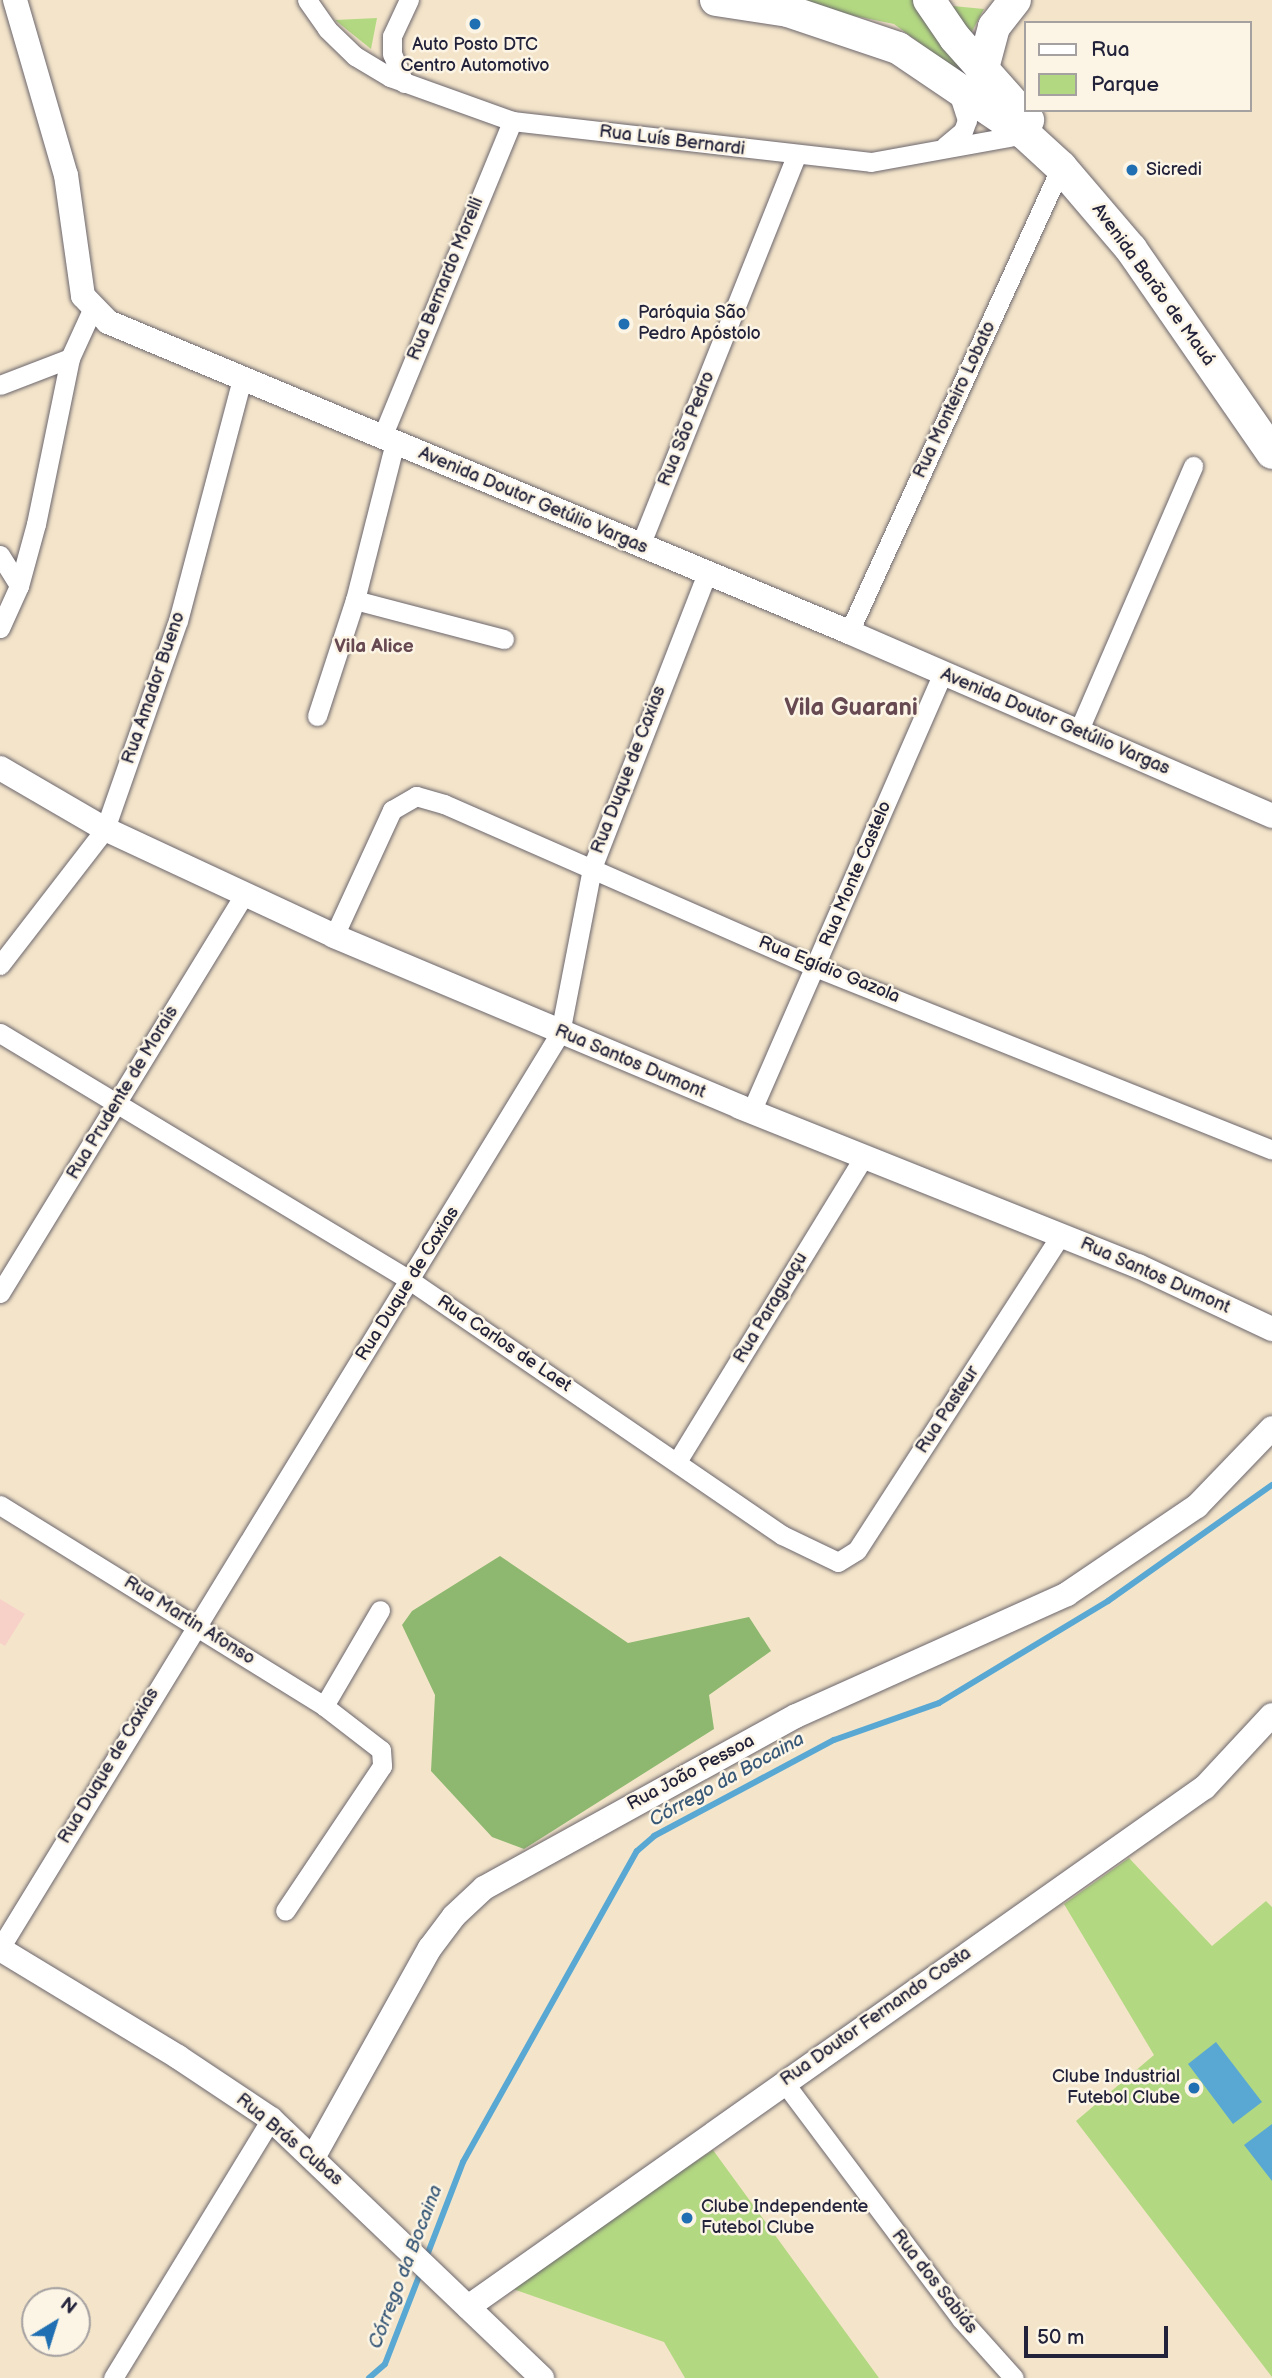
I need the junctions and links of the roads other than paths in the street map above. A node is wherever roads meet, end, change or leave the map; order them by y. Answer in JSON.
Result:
{"nodes":[{"id":1,"x":15,"y":0,"type":"edge"},
{"id":2,"x":307,"y":0,"type":"edge"},
{"id":3,"x":409,"y":0,"type":"edge"},
{"id":4,"x":716,"y":0,"type":"edge"},
{"id":5,"x":929,"y":0,"type":"edge"},
{"id":6,"x":1015,"y":0,"type":"edge"},
{"id":7,"x":969,"y":79,"type":"junction"},
{"id":8,"x":404,"y":83,"type":"junction"},
{"id":9,"x":512,"y":121,"type":"junction"},
{"id":10,"x":1025,"y":134,"type":"junction"},
{"id":11,"x":945,"y":147,"type":"junction"},
{"id":12,"x":796,"y":156,"type":"junction"},
{"id":13,"x":1061,"y":167,"type":"junction"},
{"id":14,"x":92,"y":310,"type":"junction"},
{"id":15,"x":70,"y":358,"type":"junction"},
{"id":16,"x":242,"y":379,"type":"junction"},
{"id":17,"x":0,"y":385,"type":"edge"},
{"id":18,"x":1272,"y":433,"type":"edge"},
{"id":19,"x":388,"y":439,"type":"junction"},
{"id":20,"x":1272,"y":453,"type":"edge"},
{"id":21,"x":1193,"y":467,"type":"dead end"},
{"id":22,"x":640,"y":546,"type":"junction"},
{"id":23,"x":0,"y":555,"type":"edge"},
{"id":24,"x":707,"y":573,"type":"junction"},
{"id":25,"x":19,"y":586,"type":"junction"},
{"id":26,"x":355,"y":600,"type":"junction"},
{"id":27,"x":0,"y":628,"type":"edge"},
{"id":28,"x":849,"y":632,"type":"junction"},
{"id":29,"x":504,"y":639,"type":"dead end"},
{"id":30,"x":942,"y":674,"type":"junction"},
{"id":31,"x":317,"y":716,"type":"dead end"},
{"id":32,"x":1078,"y":732,"type":"junction"},
{"id":33,"x":0,"y":768,"type":"edge"},
{"id":34,"x":1272,"y":816,"type":"edge"},
{"id":35,"x":105,"y":829,"type":"junction"},
{"id":36,"x":592,"y":868,"type":"junction"},
{"id":37,"x":245,"y":892,"type":"junction"},
{"id":38,"x":334,"y":936,"type":"junction"},
{"id":39,"x":0,"y":965,"type":"edge"},
{"id":40,"x":815,"y":967,"type":"junction"},
{"id":41,"x":0,"y":1033,"type":"edge"},
{"id":42,"x":560,"y":1033,"type":"junction"},
{"id":43,"x":117,"y":1103,"type":"junction"},
{"id":44,"x":751,"y":1112,"type":"junction"},
{"id":45,"x":1272,"y":1150,"type":"edge"},
{"id":46,"x":864,"y":1157,"type":"junction"},
{"id":47,"x":1061,"y":1235,"type":"junction"},
{"id":48,"x":411,"y":1281,"type":"junction"},
{"id":49,"x":0,"y":1293,"type":"edge"},
{"id":50,"x":1272,"y":1328,"type":"edge"},
{"id":51,"x":1272,"y":1428,"type":"edge"},
{"id":52,"x":678,"y":1460,"type":"junction"},
{"id":53,"x":0,"y":1505,"type":"edge"},
{"id":54,"x":820,"y":1557,"type":"joint"},
{"id":55,"x":380,"y":1610,"type":"dead end"},
{"id":56,"x":195,"y":1623,"type":"junction"},
{"id":57,"x":324,"y":1706,"type":"junction"},
{"id":58,"x":1272,"y":1715,"type":"edge"},
{"id":59,"x":285,"y":1911,"type":"dead end"},
{"id":60,"x":0,"y":1949,"type":"edge"},
{"id":61,"x":783,"y":2081,"type":"junction"},
{"id":62,"x":271,"y":2119,"type":"junction"},
{"id":63,"x":314,"y":2156,"type":"junction"},
{"id":64,"x":463,"y":2302,"type":"junction"},
{"id":65,"x":113,"y":2378,"type":"edge"},
{"id":66,"x":542,"y":2378,"type":"edge"},
{"id":67,"x":1014,"y":2378,"type":"edge"}],
"edges":[{"from":1,"to":14,"type":"street"},
{"from":2,"to":8,"type":"street","name":"Rua Luís Bernardi"},
{"from":3,"to":8,"type":"street"},
{"from":4,"to":7,"type":"main road","name":"Avenida Barão de Mauá"},
{"from":5,"to":7,"type":"main road","name":"Avenida Barão de Mauá"},
{"from":6,"to":7,"type":"main road"},
{"from":7,"to":10,"type":"main road","name":"Avenida Barão de Mauá"},
{"from":7,"to":11,"type":"street"},
{"from":7,"to":18,"type":"main road","name":"Avenida Barão de Mauá"},
{"from":8,"to":9,"type":"street","name":"Rua Luís Bernardi"},
{"from":9,"to":12,"type":"street","name":"Rua Luís Bernardi"},
{"from":9,"to":19,"type":"street","name":"Rua Bernardo Morelli"},
{"from":10,"to":11,"type":"street","name":"Rua Luís Bernardi"},
{"from":10,"to":13,"type":"main road","name":"Avenida Barão de Mauá"},
{"from":11,"to":12,"type":"street","name":"Rua Luís Bernardi"},
{"from":12,"to":22,"type":"street","name":"Rua São Pedro"},
{"from":13,"to":20,"type":"main road","name":"Avenida Barão de Mauá"},
{"from":13,"to":28,"type":"street","name":"Rua Monteiro Lobato"},
{"from":14,"to":15,"type":"street"},
{"from":14,"to":16,"type":"street","name":"Avenida Doutor Getúlio Vargas"},
{"from":15,"to":17,"type":"street"},
{"from":15,"to":25,"type":"street"},
{"from":16,"to":19,"type":"street","name":"Avenida Doutor Getúlio Vargas"},
{"from":16,"to":35,"type":"street","name":"Rua Amador Bueno"},
{"from":19,"to":22,"type":"street","name":"Avenida Doutor Getúlio Vargas"},
{"from":19,"to":26,"type":"street","name":"Rua Bernardo Morelli"},
{"from":21,"to":32,"type":"street"},
{"from":22,"to":24,"type":"street","name":"Avenida Doutor Getúlio Vargas"},
{"from":23,"to":25,"type":"street"},
{"from":24,"to":28,"type":"street","name":"Avenida Doutor Getúlio Vargas"},
{"from":24,"to":36,"type":"street","name":"Rua Duque de Caxias"},
{"from":25,"to":27,"type":"street"},
{"from":26,"to":29,"type":"street"},
{"from":26,"to":31,"type":"street","name":"Rua Bernardo Morelli"},
{"from":28,"to":30,"type":"street","name":"Avenida Doutor Getúlio Vargas"},
{"from":30,"to":32,"type":"street","name":"Avenida Doutor Getúlio Vargas"},
{"from":30,"to":40,"type":"street","name":"Rua Monte Castelo"},
{"from":32,"to":34,"type":"street","name":"Avenida Doutor Getúlio Vargas"},
{"from":33,"to":35,"type":"street","name":"Rua Santos Dumont"},
{"from":35,"to":37,"type":"street","name":"Rua Santos Dumont"},
{"from":35,"to":39,"type":"street","name":"Rua Amador Bueno"},
{"from":36,"to":38,"type":"street","name":"Rua Egídio Gazola"},
{"from":36,"to":40,"type":"street","name":"Rua Egídio Gazola"},
{"from":36,"to":42,"type":"street","name":"Rua Duque de Caxias"},
{"from":37,"to":38,"type":"street","name":"Rua Santos Dumont"},
{"from":37,"to":43,"type":"street","name":"Rua Prudente de Morais"},
{"from":38,"to":42,"type":"street","name":"Rua Santos Dumont"},
{"from":40,"to":44,"type":"street","name":"Rua Monte Castelo"},
{"from":40,"to":45,"type":"street","name":"Rua Egídio Gazola"},
{"from":41,"to":43,"type":"street","name":"Rua Carlos de Laet"},
{"from":42,"to":44,"type":"street","name":"Rua Santos Dumont"},
{"from":42,"to":48,"type":"street","name":"Rua Duque de Caxias"},
{"from":43,"to":48,"type":"street","name":"Rua Carlos de Laet"},
{"from":43,"to":49,"type":"street","name":"Rua Prudente de Morais"},
{"from":44,"to":46,"type":"street","name":"Rua Santos Dumont"},
{"from":46,"to":47,"type":"street","name":"Rua Santos Dumont"},
{"from":46,"to":52,"type":"street","name":"Rua Paraguaçu"},
{"from":47,"to":50,"type":"street","name":"Rua Santos Dumont"},
{"from":47,"to":54,"type":"street","name":"Rua Pasteur"},
{"from":48,"to":52,"type":"street","name":"Rua Carlos de Laet"},
{"from":48,"to":56,"type":"street","name":"Rua Duque de Caxias"},
{"from":51,"to":63,"type":"street","name":"Rua João Pessoa"},
{"from":52,"to":54,"type":"street","name":"Rua Carlos de Laet"},
{"from":53,"to":56,"type":"street","name":"Rua Martin Afonso"},
{"from":55,"to":57,"type":"street"},
{"from":56,"to":57,"type":"street","name":"Rua Martin Afonso"},
{"from":56,"to":60,"type":"street","name":"Rua Duque de Caxias"},
{"from":57,"to":59,"type":"street","name":"Rua Martin Afonso"},
{"from":58,"to":61,"type":"street","name":"Rua Doutor Fernando Costa"},
{"from":60,"to":62,"type":"street","name":"Rua Brás Cubas"},
{"from":61,"to":64,"type":"street","name":"Rua Doutor Fernando Costa"},
{"from":61,"to":67,"type":"street","name":"Rua dos Sabiás"},
{"from":62,"to":63,"type":"street","name":"Rua Brás Cubas"},
{"from":62,"to":65,"type":"street"},
{"from":63,"to":64,"type":"street","name":"Rua Brás Cubas"},
{"from":64,"to":66,"type":"street","name":"Rua Brás Cubas"}]}
